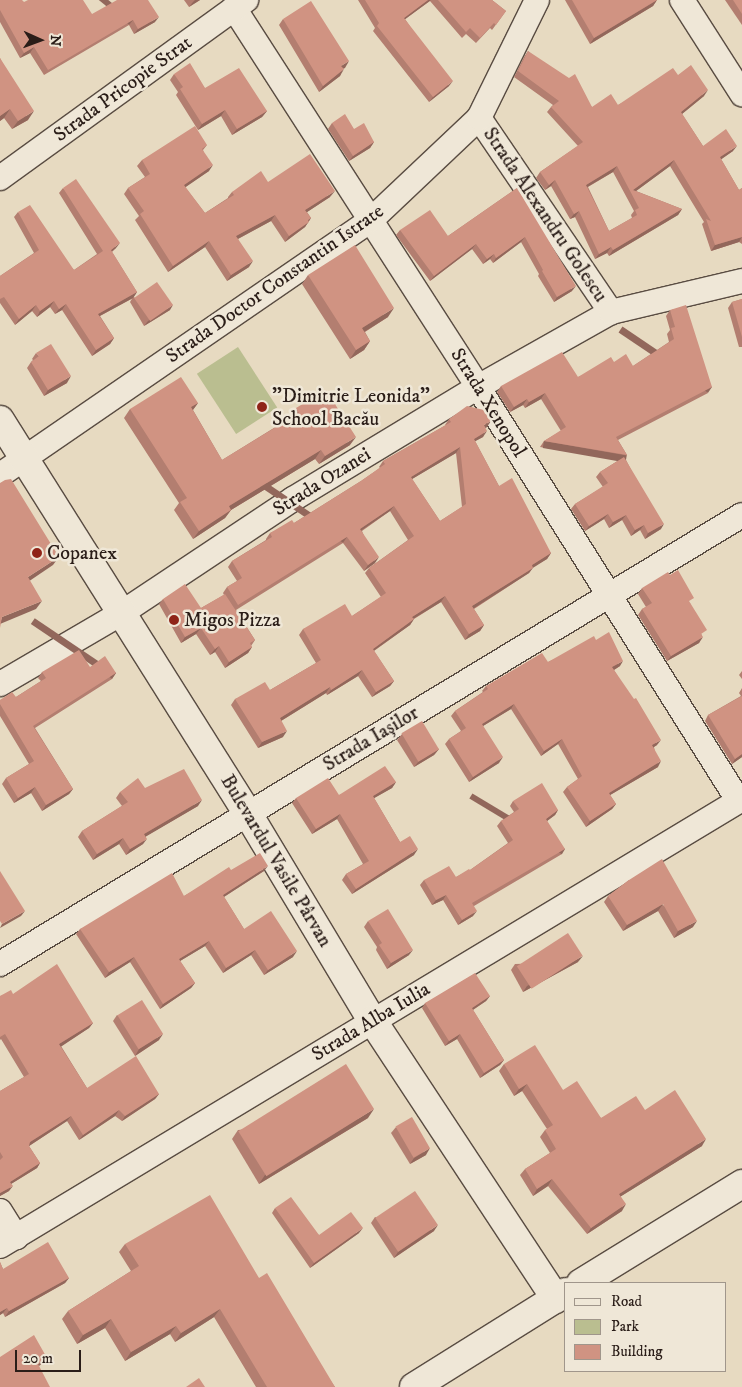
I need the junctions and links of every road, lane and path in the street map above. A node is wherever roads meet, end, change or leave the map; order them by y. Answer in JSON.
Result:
{"nodes":[{"id":1,"x":537,"y":0,"type":"edge"},
{"id":2,"x":682,"y":0,"type":"edge"},
{"id":3,"x":240,"y":4,"type":"edge"},
{"id":4,"x":742,"y":94,"type":"edge"},
{"id":5,"x":479,"y":118,"type":"junction"},
{"id":6,"x":0,"y":178,"type":"edge"},
{"id":7,"x":371,"y":220,"type":"junction"},
{"id":8,"x":742,"y":281,"type":"edge"},
{"id":9,"x":611,"y":312,"type":"junction"},
{"id":10,"x":478,"y":387,"type":"junction"},
{"id":11,"x":0,"y":420,"type":"edge"},
{"id":12,"x":24,"y":458,"type":"junction"},
{"id":13,"x":0,"y":475,"type":"edge"},
{"id":14,"x":742,"y":515,"type":"edge"},
{"id":15,"x":609,"y":596,"type":"junction"},
{"id":16,"x":120,"y":614,"type":"junction"},
{"id":17,"x":0,"y":684,"type":"edge"},
{"id":18,"x":740,"y":800,"type":"edge"},
{"id":19,"x":248,"y":814,"type":"junction"},
{"id":20,"x":0,"y":964,"type":"edge"},
{"id":21,"x":372,"y":1020,"type":"junction"},
{"id":22,"x":742,"y":1184,"type":"edge"},
{"id":23,"x":0,"y":1210,"type":"edge"},
{"id":24,"x":8,"y":1242,"type":"edge"},
{"id":25,"x":582,"y":1282,"type":"edge"},
{"id":26,"x":561,"y":1296,"type":"edge"},
{"id":27,"x":414,"y":1387,"type":"edge"}],
"edges":[{"from":1,"to":5,"type":"street","name":"Strada Doctor Constantin Istrate"},
{"from":2,"to":4,"type":"street"},
{"from":3,"to":6,"type":"street","name":"Strada Pricopie Strat"},
{"from":3,"to":7,"type":"street","name":"Strada Xenopol"},
{"from":5,"to":7,"type":"street","name":"Strada Doctor Constantin Istrate"},
{"from":5,"to":9,"type":"street","name":"Strada Alexandru Golescu"},
{"from":7,"to":10,"type":"street","name":"Strada Xenopol"},
{"from":7,"to":12,"type":"street","name":"Strada Doctor Constantin Istrate"},
{"from":8,"to":9,"type":"street","name":"Strada Ozanei"},
{"from":9,"to":10,"type":"street","name":"Strada Ozanei"},
{"from":10,"to":15,"type":"street","name":"Strada Xenopol"},
{"from":10,"to":16,"type":"street","name":"Strada Ozanei"},
{"from":11,"to":12,"type":"street","name":"Bulevardul Vasile Pârvan"},
{"from":12,"to":13,"type":"street","name":"Strada Doctor Constantin Istrate"},
{"from":12,"to":16,"type":"street","name":"Bulevardul Vasile Pârvan"},
{"from":14,"to":15,"type":"street","name":"Strada Iașilor"},
{"from":15,"to":18,"type":"street","name":"Strada Xenopol"},
{"from":15,"to":19,"type":"street","name":"Strada Iașilor"},
{"from":16,"to":17,"type":"street","name":"Strada Ozanei"},
{"from":16,"to":19,"type":"street","name":"Bulevardul Vasile Pârvan"},
{"from":18,"to":21,"type":"street","name":"Strada Alba Iulia"},
{"from":19,"to":20,"type":"street","name":"Strada Iașilor"},
{"from":19,"to":21,"type":"street","name":"Bulevardul Vasile Pârvan"},
{"from":21,"to":24,"type":"street","name":"Strada Alba Iulia"},
{"from":21,"to":26,"type":"street","name":"Bulevardul Vasile Pârvan"},
{"from":22,"to":25,"type":"street"},
{"from":23,"to":24,"type":"street"},
{"from":26,"to":27,"type":"street"}]}
